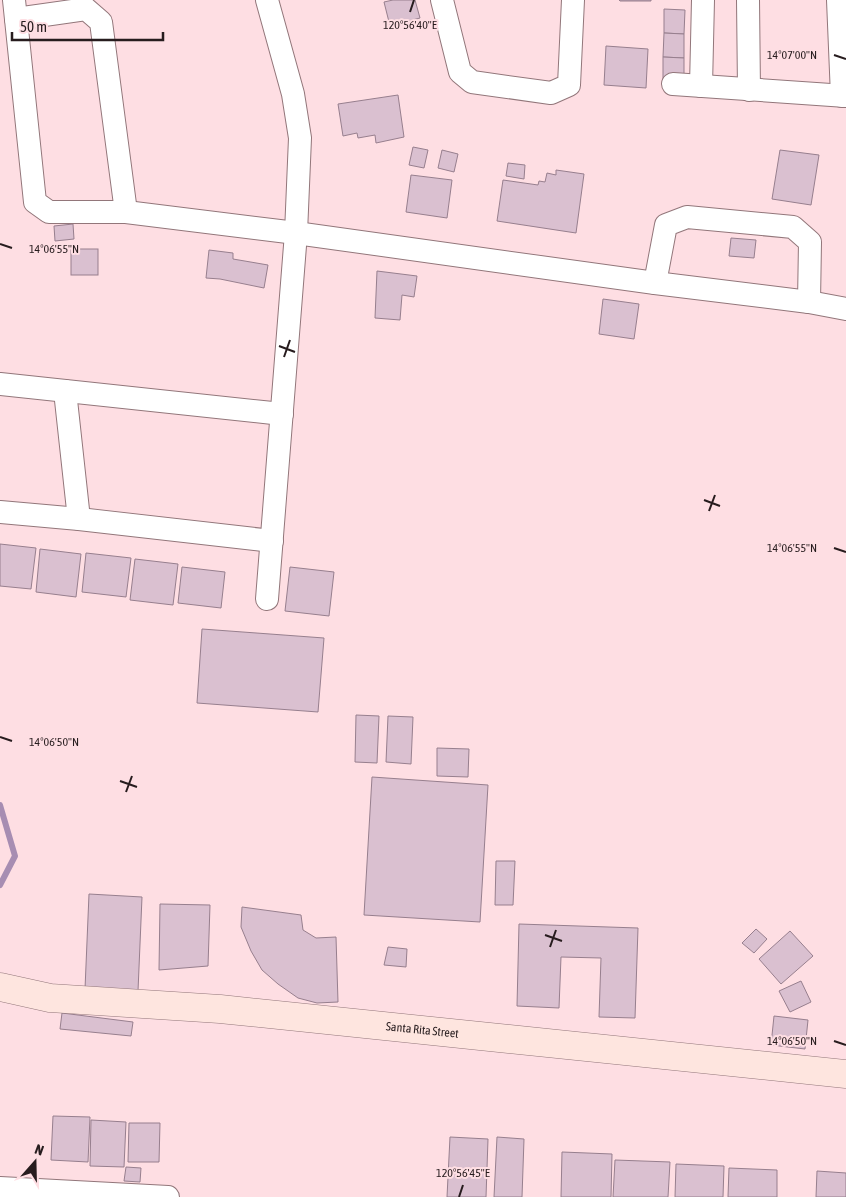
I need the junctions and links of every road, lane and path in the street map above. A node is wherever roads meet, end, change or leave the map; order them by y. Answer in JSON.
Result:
{"nodes":[{"id":1,"x":266,"y":0,"type":"edge"},
{"id":2,"x":442,"y":0,"type":"edge"},
{"id":3,"x":573,"y":0,"type":"edge"},
{"id":4,"x":703,"y":0,"type":"edge"},
{"id":5,"x":748,"y":0,"type":"edge"},
{"id":6,"x":838,"y":0,"type":"edge"},
{"id":7,"x":15,"y":10,"type":"edge"},
{"id":8,"x":673,"y":84,"type":"dead end"},
{"id":9,"x":701,"y":86,"type":"junction"},
{"id":10,"x":749,"y":90,"type":"junction"},
{"id":11,"x":844,"y":96,"type":"edge"},
{"id":12,"x":126,"y":212,"type":"junction"},
{"id":13,"x":296,"y":233,"type":"junction"},
{"id":14,"x":655,"y":283,"type":"junction"},
{"id":15,"x":809,"y":302,"type":"junction"},
{"id":16,"x":846,"y":309,"type":"edge"},
{"id":17,"x":0,"y":384,"type":"edge"},
{"id":18,"x":65,"y":391,"type":"junction"},
{"id":19,"x":282,"y":414,"type":"junction"},
{"id":20,"x":0,"y":512,"type":"edge"},
{"id":21,"x":79,"y":519,"type":"junction"},
{"id":22,"x":272,"y":541,"type":"junction"},
{"id":23,"x":268,"y":599,"type":"dead end"},
{"id":24,"x":0,"y":986,"type":"edge"},
{"id":25,"x":846,"y":1074,"type":"edge"},
{"id":26,"x":0,"y":1188,"type":"edge"},
{"id":27,"x":30,"y":1193,"type":"edge"},
{"id":28,"x":168,"y":1197,"type":"edge"}],
"edges":[{"from":1,"to":13,"type":"street"},
{"from":2,"to":3,"type":"street"},
{"from":4,"to":9,"type":"street"},
{"from":5,"to":10,"type":"street"},
{"from":6,"to":11,"type":"street"},
{"from":7,"to":12,"type":"street"},
{"from":7,"to":12,"type":"street"},
{"from":8,"to":9,"type":"street"},
{"from":9,"to":10,"type":"street"},
{"from":10,"to":11,"type":"street"},
{"from":12,"to":13,"type":"street"},
{"from":13,"to":14,"type":"street"},
{"from":13,"to":19,"type":"street"},
{"from":14,"to":15,"type":"street"},
{"from":14,"to":15,"type":"street"},
{"from":15,"to":16,"type":"street"},
{"from":17,"to":18,"type":"street"},
{"from":18,"to":19,"type":"street"},
{"from":18,"to":21,"type":"street"},
{"from":19,"to":22,"type":"street"},
{"from":20,"to":21,"type":"street"},
{"from":21,"to":22,"type":"street"},
{"from":22,"to":23,"type":"street"},
{"from":24,"to":25,"type":"street","name":"Santa Rita Street"},
{"from":26,"to":27,"type":"street"},
{"from":27,"to":28,"type":"street"}]}
